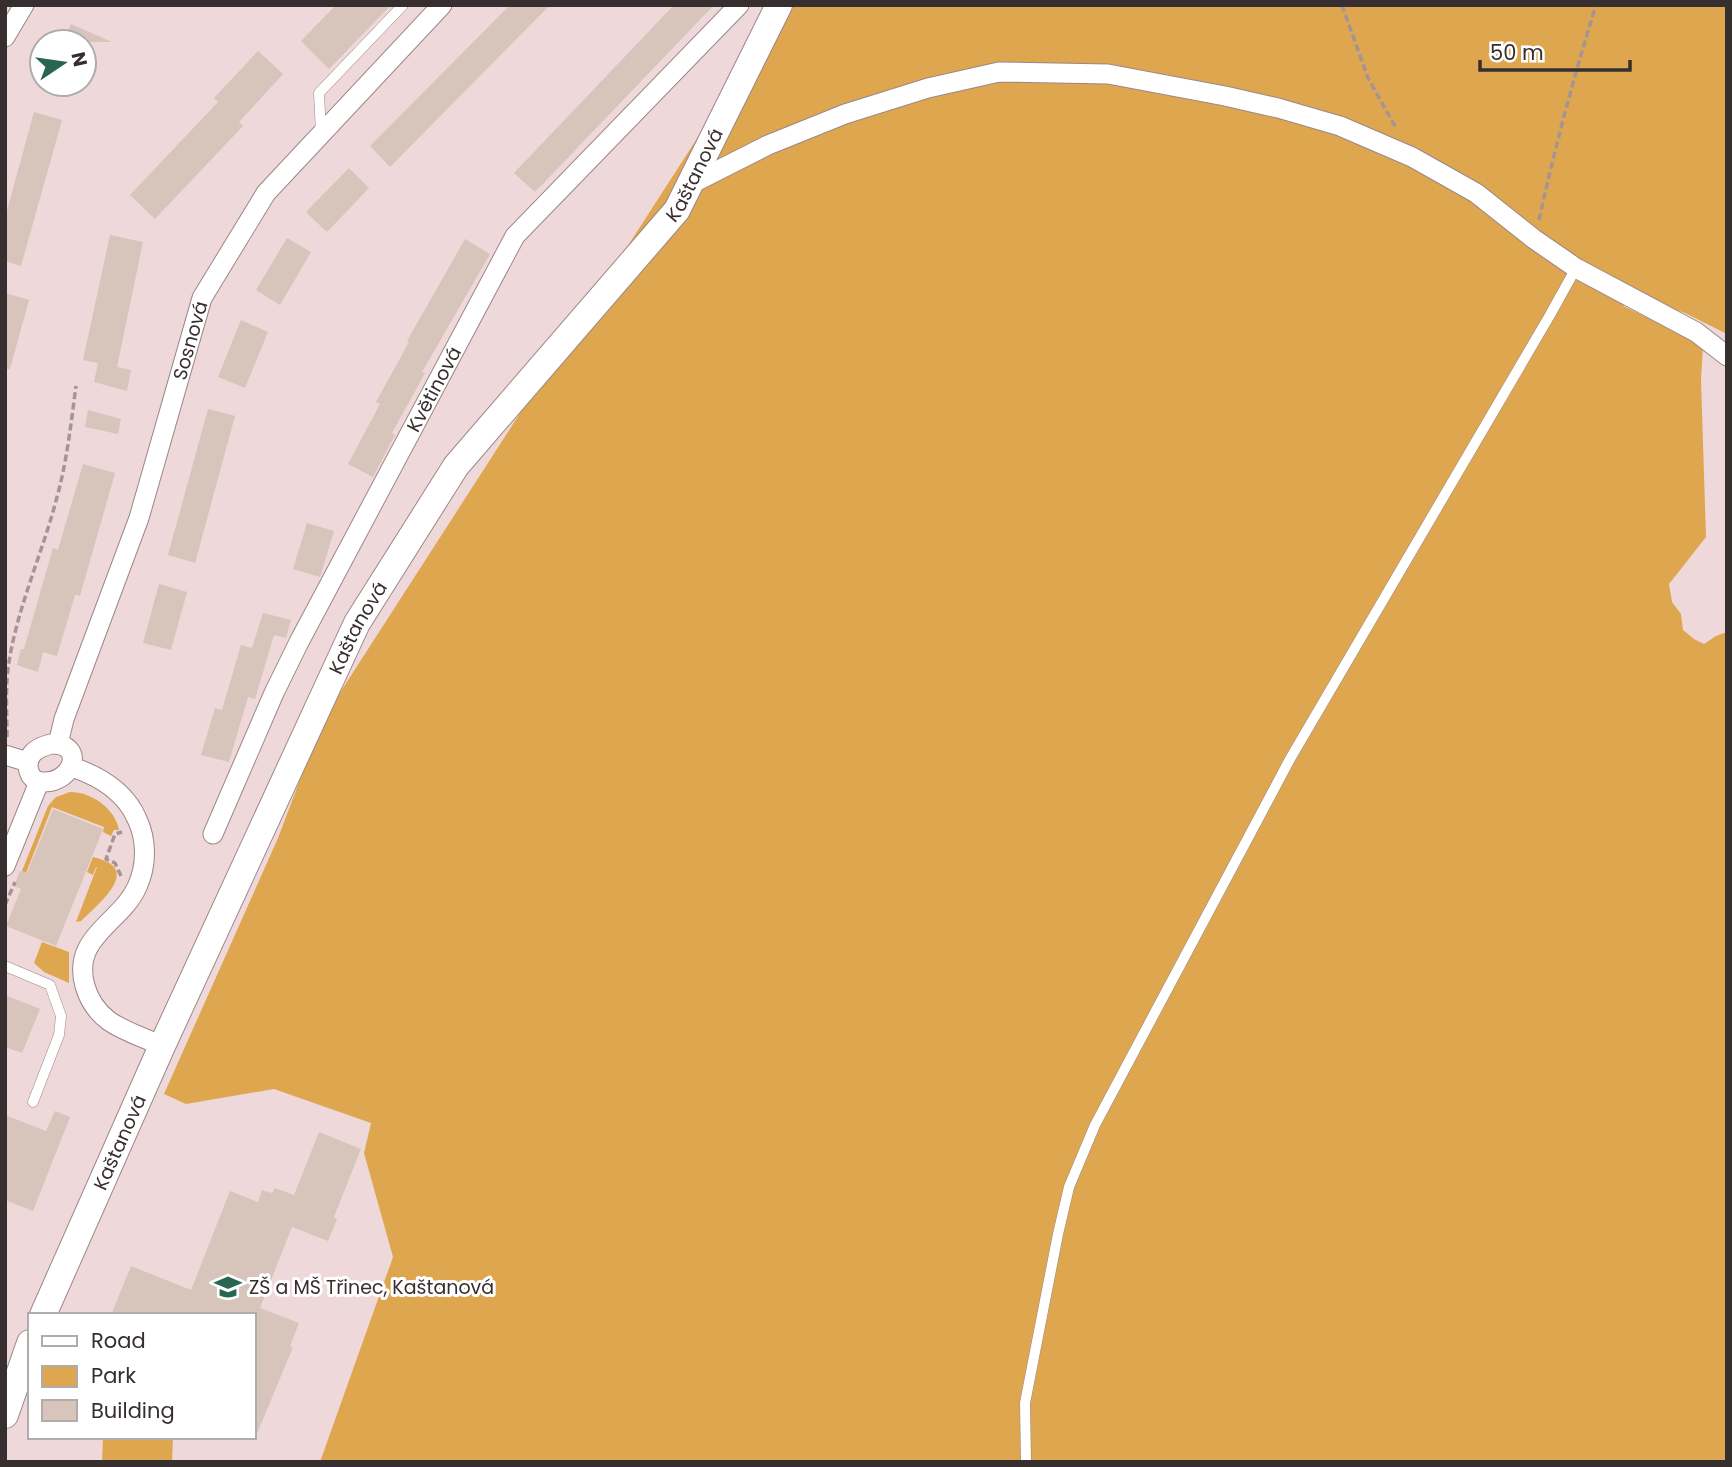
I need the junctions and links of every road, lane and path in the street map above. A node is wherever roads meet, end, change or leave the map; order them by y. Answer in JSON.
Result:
{"nodes":[{"id":1,"x":24,"y":5,"type":"edge"},
{"id":2,"x":402,"y":5,"type":"edge"},
{"id":3,"x":442,"y":5,"type":"edge"},
{"id":4,"x":739,"y":5,"type":"edge"},
{"id":5,"x":779,"y":5,"type":"edge"},
{"id":6,"x":1342,"y":5,"type":"edge"},
{"id":7,"x":1596,"y":5,"type":"edge"},
{"id":8,"x":5,"y":37,"type":"edge"},
{"id":9,"x":321,"y":133,"type":"junction"},
{"id":10,"x":1412,"y":158,"type":"junction"},
{"id":11,"x":689,"y":185,"type":"junction"},
{"id":12,"x":1534,"y":239,"type":"junction"},
{"id":13,"x":1576,"y":268,"type":"junction"},
{"id":14,"x":1727,"y":356,"type":"edge"},
{"id":15,"x":76,"y":386,"type":"dead end"},
{"id":16,"x":58,"y":744,"type":"junction"},
{"id":17,"x":6,"y":749,"type":"edge"},
{"id":18,"x":28,"y":762,"type":"junction"},
{"id":19,"x":72,"y":767,"type":"junction"},
{"id":20,"x":39,"y":782,"type":"junction"},
{"id":21,"x":123,"y":828,"type":"dead end"},
{"id":22,"x":213,"y":834,"type":"dead end"},
{"id":23,"x":5,"y":866,"type":"edge"},
{"id":24,"x":121,"y":880,"type":"dead end"},
{"id":25,"x":5,"y":966,"type":"edge"},
{"id":26,"x":162,"y":1046,"type":"junction"},
{"id":27,"x":33,"y":1101,"type":"dead end"},
{"id":28,"x":44,"y":1313,"type":"edge"},
{"id":29,"x":28,"y":1349,"type":"edge"},
{"id":30,"x":5,"y":1415,"type":"edge"},
{"id":31,"x":1026,"y":1462,"type":"edge"}],
"edges":[{"from":1,"to":8,"type":"street"},
{"from":2,"to":9,"type":"lane"},
{"from":3,"to":9,"type":"street","name":"Sosnová"},
{"from":4,"to":22,"type":"street","name":"Květinová"},
{"from":5,"to":11,"type":"street","name":"Kaštanová"},
{"from":6,"to":10,"type":"path"},
{"from":7,"to":12,"type":"path"},
{"from":9,"to":16,"type":"street","name":"Sosnová"},
{"from":10,"to":11,"type":"street"},
{"from":10,"to":12,"type":"street"},
{"from":11,"to":26,"type":"street","name":"Kaštanová"},
{"from":12,"to":13,"type":"street"},
{"from":13,"to":14,"type":"street"},
{"from":13,"to":31,"type":"lane"},
{"from":15,"to":17,"type":"path"},
{"from":16,"to":18,"type":"street"},
{"from":16,"to":19,"type":"street"},
{"from":17,"to":18,"type":"street"},
{"from":18,"to":20,"type":"street"},
{"from":19,"to":20,"type":"street"},
{"from":19,"to":26,"type":"street"},
{"from":20,"to":23,"type":"street"},
{"from":21,"to":24,"type":"path"},
{"from":25,"to":27,"type":"lane"},
{"from":26,"to":28,"type":"street","name":"Kaštanová"},
{"from":29,"to":30,"type":"street"}]}
